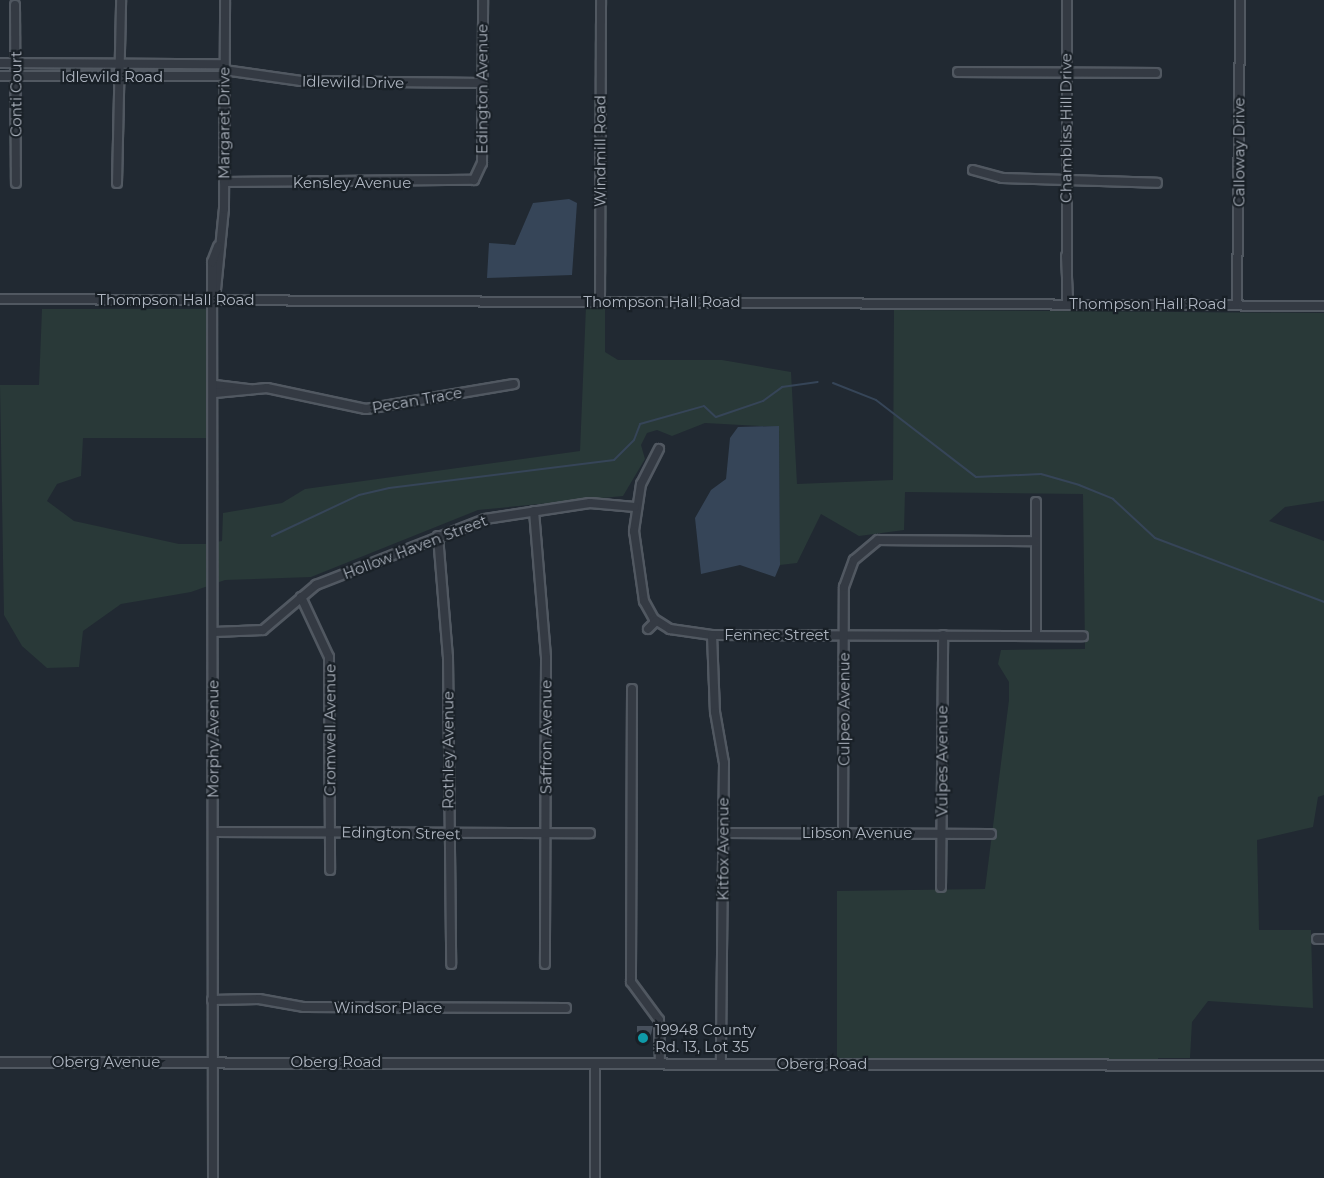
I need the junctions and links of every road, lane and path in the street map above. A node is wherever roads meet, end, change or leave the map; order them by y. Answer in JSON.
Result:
{"nodes":[{"id":1,"x":121,"y":0,"type":"edge"},
{"id":2,"x":225,"y":0,"type":"edge"},
{"id":3,"x":483,"y":0,"type":"edge"},
{"id":4,"x":601,"y":0,"type":"edge"},
{"id":5,"x":1068,"y":0,"type":"edge"},
{"id":6,"x":1240,"y":0,"type":"edge"},
{"id":7,"x":15,"y":5,"type":"dead end"},
{"id":8,"x":0,"y":63,"type":"edge"},
{"id":9,"x":16,"y":63,"type":"junction"},
{"id":10,"x":121,"y":63,"type":"junction"},
{"id":11,"x":224,"y":70,"type":"junction"},
{"id":12,"x":958,"y":72,"type":"dead end"},
{"id":13,"x":1066,"y":73,"type":"junction"},
{"id":14,"x":1156,"y":73,"type":"dead end"},
{"id":15,"x":0,"y":76,"type":"edge"},
{"id":16,"x":16,"y":76,"type":"junction"},
{"id":17,"x":120,"y":77,"type":"junction"},
{"id":18,"x":482,"y":83,"type":"junction"},
{"id":19,"x":973,"y":170,"type":"dead end"},
{"id":20,"x":477,"y":177,"type":"joint"},
{"id":21,"x":1066,"y":181,"type":"junction"},
{"id":22,"x":224,"y":182,"type":"junction"},
{"id":23,"x":16,"y":183,"type":"dead end"},
{"id":24,"x":117,"y":183,"type":"dead end"},
{"id":25,"x":1158,"y":183,"type":"dead end"},
{"id":26,"x":0,"y":298,"type":"edge"},
{"id":27,"x":215,"y":300,"type":"junction"},
{"id":28,"x":600,"y":302,"type":"junction"},
{"id":29,"x":1068,"y":304,"type":"junction"},
{"id":30,"x":1237,"y":304,"type":"junction"},
{"id":31,"x":1324,"y":306,"type":"edge"},
{"id":32,"x":514,"y":384,"type":"dead end"},
{"id":33,"x":215,"y":389,"type":"junction"},
{"id":34,"x":659,"y":448,"type":"dead end"},
{"id":35,"x":1036,"y":502,"type":"dead end"},
{"id":36,"x":635,"y":507,"type":"junction"},
{"id":37,"x":534,"y":511,"type":"junction"},
{"id":38,"x":438,"y":536,"type":"junction"},
{"id":39,"x":1036,"y":541,"type":"junction"},
{"id":40,"x":301,"y":597,"type":"junction"},
{"id":41,"x":656,"y":621,"type":"junction"},
{"id":42,"x":648,"y":628,"type":"dead end"},
{"id":43,"x":214,"y":632,"type":"junction"},
{"id":44,"x":712,"y":635,"type":"junction"},
{"id":45,"x":844,"y":635,"type":"junction"},
{"id":46,"x":943,"y":635,"type":"junction"},
{"id":47,"x":1036,"y":636,"type":"junction"},
{"id":48,"x":1083,"y":636,"type":"dead end"},
{"id":49,"x":632,"y":689,"type":"dead end"},
{"id":50,"x":213,"y":832,"type":"junction"},
{"id":51,"x":330,"y":832,"type":"junction"},
{"id":52,"x":590,"y":833,"type":"dead end"},
{"id":53,"x":724,"y":833,"type":"junction"},
{"id":54,"x":843,"y":833,"type":"junction"},
{"id":55,"x":941,"y":833,"type":"junction"},
{"id":56,"x":447,"y":834,"type":"junction"},
{"id":57,"x":546,"y":834,"type":"junction"},
{"id":58,"x":991,"y":834,"type":"dead end"},
{"id":59,"x":330,"y":870,"type":"dead end"},
{"id":60,"x":941,"y":887,"type":"dead end"},
{"id":61,"x":451,"y":964,"type":"dead end"},
{"id":62,"x":545,"y":964,"type":"dead end"},
{"id":63,"x":212,"y":1000,"type":"junction"},
{"id":64,"x":566,"y":1008,"type":"dead end"},
{"id":65,"x":0,"y":1062,"type":"edge"},
{"id":66,"x":211,"y":1062,"type":"junction"},
{"id":67,"x":595,"y":1063,"type":"junction"},
{"id":68,"x":660,"y":1064,"type":"junction"},
{"id":69,"x":722,"y":1064,"type":"junction"},
{"id":70,"x":1324,"y":1065,"type":"edge"},
{"id":71,"x":213,"y":1178,"type":"edge"},
{"id":72,"x":595,"y":1178,"type":"edge"}],
"edges":[{"from":1,"to":10,"type":"street"},
{"from":2,"to":11,"type":"street","name":"Margaret Drive"},
{"from":3,"to":18,"type":"street","name":"Edington Avenue"},
{"from":4,"to":28,"type":"street","name":"Windmill Road"},
{"from":5,"to":13,"type":"street","name":"Chambliss Hill Drive"},
{"from":6,"to":30,"type":"street","name":"Calloway Drive"},
{"from":7,"to":9,"type":"street","name":"Conti Court"},
{"from":8,"to":9,"type":"street"},
{"from":9,"to":10,"type":"street"},
{"from":9,"to":16,"type":"street","name":"Conti Court"},
{"from":10,"to":11,"type":"street"},
{"from":10,"to":17,"type":"street"},
{"from":11,"to":17,"type":"street","name":"Idlewild Road"},
{"from":11,"to":18,"type":"street","name":"Idlewild Drive"},
{"from":11,"to":22,"type":"street","name":"Margaret Drive"},
{"from":12,"to":13,"type":"street"},
{"from":13,"to":14,"type":"street"},
{"from":13,"to":21,"type":"street","name":"Chambliss Hill Drive"},
{"from":15,"to":16,"type":"street","name":"Idlewild Road"},
{"from":16,"to":17,"type":"street","name":"Idlewild Road"},
{"from":16,"to":23,"type":"street","name":"Conti Court"},
{"from":17,"to":24,"type":"street"},
{"from":18,"to":20,"type":"street","name":"Edington Avenue"},
{"from":19,"to":21,"type":"street"},
{"from":20,"to":22,"type":"street","name":"Kensley Avenue"},
{"from":21,"to":25,"type":"street"},
{"from":21,"to":29,"type":"street","name":"Chambliss Hill Drive"},
{"from":22,"to":27,"type":"street","name":"Margaret Drive"},
{"from":26,"to":27,"type":"street","name":"Thompson Hall Road"},
{"from":27,"to":28,"type":"street","name":"Thompson Hall Road"},
{"from":27,"to":33,"type":"street","name":"Morphy Avenue"},
{"from":28,"to":29,"type":"street","name":"Thompson Hall Road"},
{"from":29,"to":30,"type":"street","name":"Thompson Hall Road"},
{"from":30,"to":31,"type":"street","name":"Thompson Hall Road"},
{"from":32,"to":33,"type":"street","name":"Pecan Trace"},
{"from":33,"to":43,"type":"street","name":"Morphy Avenue"},
{"from":34,"to":36,"type":"street"},
{"from":35,"to":39,"type":"street"},
{"from":36,"to":37,"type":"street","name":"Hollow Haven Street"},
{"from":36,"to":41,"type":"street"},
{"from":37,"to":38,"type":"street","name":"Hollow Haven Street"},
{"from":37,"to":57,"type":"street","name":"Saffron Avenue"},
{"from":38,"to":40,"type":"street","name":"Hollow Haven Street"},
{"from":38,"to":56,"type":"street","name":"Rothley Avenue"},
{"from":39,"to":45,"type":"street","name":"Culpeo Avenue"},
{"from":39,"to":47,"type":"street"},
{"from":40,"to":43,"type":"street","name":"Hollow Haven Street"},
{"from":40,"to":51,"type":"street","name":"Cromwell Avenue"},
{"from":41,"to":42,"type":"street"},
{"from":41,"to":44,"type":"street","name":"Fennec Street"},
{"from":43,"to":50,"type":"street","name":"Morphy Avenue"},
{"from":44,"to":45,"type":"street","name":"Fennec Street"},
{"from":44,"to":53,"type":"street","name":"Kitfox Avenue"},
{"from":45,"to":46,"type":"street","name":"Fennec Street"},
{"from":45,"to":54,"type":"street","name":"Culpeo Avenue"},
{"from":46,"to":47,"type":"street","name":"Fennec Street"},
{"from":46,"to":55,"type":"street","name":"Vulpes Avenue"},
{"from":47,"to":48,"type":"street","name":"Fennec Street"},
{"from":49,"to":68,"type":"street"},
{"from":50,"to":51,"type":"street","name":"Edington Street"},
{"from":50,"to":63,"type":"street","name":"Morphy Avenue"},
{"from":51,"to":56,"type":"street","name":"Edington Street"},
{"from":51,"to":59,"type":"street","name":"Cromwell Avenue"},
{"from":52,"to":57,"type":"street","name":"Edington Street"},
{"from":53,"to":54,"type":"street","name":"Libson Avenue"},
{"from":53,"to":69,"type":"street","name":"Kitfox Avenue"},
{"from":54,"to":55,"type":"street","name":"Libson Avenue"},
{"from":55,"to":58,"type":"street","name":"Libson Avenue"},
{"from":55,"to":60,"type":"street","name":"Vulpes Avenue"},
{"from":56,"to":57,"type":"street","name":"Edington Street"},
{"from":56,"to":61,"type":"street","name":"Rothley Avenue"},
{"from":57,"to":62,"type":"street","name":"Saffron Avenue"},
{"from":63,"to":64,"type":"street","name":"Windsor Place"},
{"from":63,"to":66,"type":"street","name":"Morphy Avenue"},
{"from":65,"to":66,"type":"street","name":"Oberg Avenue"},
{"from":66,"to":67,"type":"street","name":"Oberg Road"},
{"from":66,"to":71,"type":"street","name":"Morphy Avenue"},
{"from":67,"to":68,"type":"street","name":"Oberg Road"},
{"from":67,"to":72,"type":"street"},
{"from":68,"to":69,"type":"street","name":"Oberg Road"},
{"from":69,"to":70,"type":"street","name":"Oberg Road"}]}
